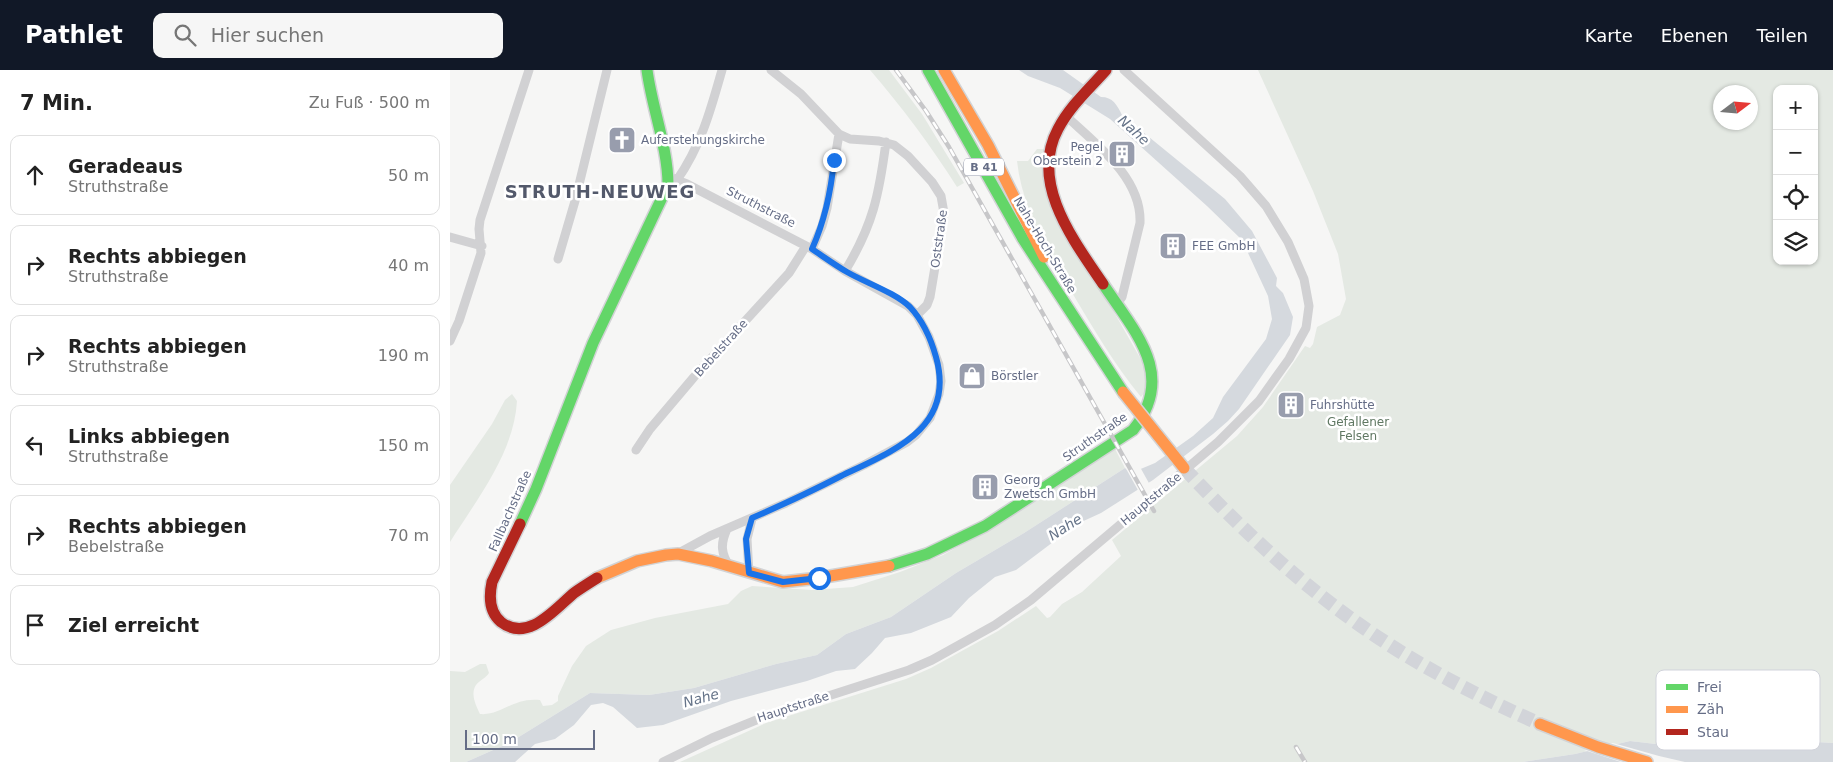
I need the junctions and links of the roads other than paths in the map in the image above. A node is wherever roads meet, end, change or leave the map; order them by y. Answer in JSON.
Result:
{"nodes":[{"id":1,"x":529,"y":70,"type":"edge"},
{"id":2,"x":607,"y":70,"type":"edge"},
{"id":3,"x":647,"y":70,"type":"edge"},
{"id":4,"x":722,"y":70,"type":"edge"},
{"id":5,"x":771,"y":70,"type":"edge"},
{"id":6,"x":928,"y":70,"type":"edge"},
{"id":7,"x":944,"y":70,"type":"edge"},
{"id":8,"x":1124,"y":70,"type":"edge"},
{"id":9,"x":1104,"y":72,"type":"edge"},
{"id":10,"x":1069,"y":113,"type":"junction"},
{"id":11,"x":839,"y":134,"type":"junction"},
{"id":12,"x":886,"y":142,"type":"junction"},
{"id":13,"x":673,"y":178,"type":"junction"},
{"id":14,"x":450,"y":238,"type":"edge"},
{"id":15,"x":482,"y":246,"type":"junction"},
{"id":16,"x":809,"y":248,"type":"junction"},
{"id":17,"x":558,"y":259,"type":"dead end"},
{"id":18,"x":845,"y":271,"type":"junction"},
{"id":19,"x":1116,"y":305,"type":"junction"},
{"id":20,"x":1066,"y":306,"type":"junction"},
{"id":21,"x":917,"y":315,"type":"junction"},
{"id":22,"x":450,"y":341,"type":"edge"},
{"id":23,"x":636,"y":450,"type":"dead end"},
{"id":24,"x":1184,"y":468,"type":"tunnel mouth"},
{"id":25,"x":752,"y":518,"type":"junction"},
{"id":26,"x":727,"y":529,"type":"junction"},
{"id":27,"x":677,"y":554,"type":"junction"},
{"id":28,"x":730,"y":567,"type":"junction"},
{"id":29,"x":749,"y":573,"type":"junction"},
{"id":30,"x":1540,"y":724,"type":"tunnel mouth"},
{"id":31,"x":663,"y":762,"type":"edge"},
{"id":32,"x":1647,"y":762,"type":"edge"}],
"edges":[{"from":1,"to":15,"type":"street"},
{"from":2,"to":17,"type":"street"},
{"from":3,"to":13,"type":"street"},
{"from":4,"to":13,"type":"street"},
{"from":5,"to":11,"type":"street"},
{"from":6,"to":20,"type":"street","name":"Nahe-Hoch-Straße","number":"B 41"},
{"from":7,"to":20,"type":"street","name":"Nahe-Hoch-Straße","number":"B 41"},
{"from":8,"to":31,"type":"street","name":"Hauptstraße"},
{"from":9,"to":10,"type":"street","name":"Struthstraße"},
{"from":10,"to":19,"type":"street","name":"Struthstraße"},
{"from":10,"to":19,"type":"street"},
{"from":11,"to":12,"type":"street","name":"Oststraße"},
{"from":11,"to":16,"type":"street","name":"Bebelstraße"},
{"from":12,"to":18,"type":"street"},
{"from":12,"to":21,"type":"street","name":"Oststraße"},
{"from":13,"to":16,"type":"street","name":"Struthstraße"},
{"from":13,"to":27,"type":"street","name":"Fallbachstraße"},
{"from":14,"to":15,"type":"street"},
{"from":15,"to":22,"type":"street"},
{"from":16,"to":18,"type":"street","name":"Struthstraße"},
{"from":16,"to":23,"type":"street","name":"Bebelstraße"},
{"from":18,"to":21,"type":"street","name":"Struthstraße"},
{"from":19,"to":29,"type":"street","name":"Struthstraße"},
{"from":20,"to":24,"type":"street","number":"B 41","bridge":true},
{"from":21,"to":25,"type":"street","name":"Struthstraße"},
{"from":25,"to":26,"type":"street","name":"Struthstraße"},
{"from":25,"to":29,"type":"street"},
{"from":26,"to":27,"type":"street","name":"Struthstraße"},
{"from":26,"to":28,"type":"street"},
{"from":27,"to":28,"type":"street","name":"Fallbachstraße"},
{"from":28,"to":29,"type":"street","name":"Struthstraße"},
{"from":30,"to":32,"type":"street"}]}
